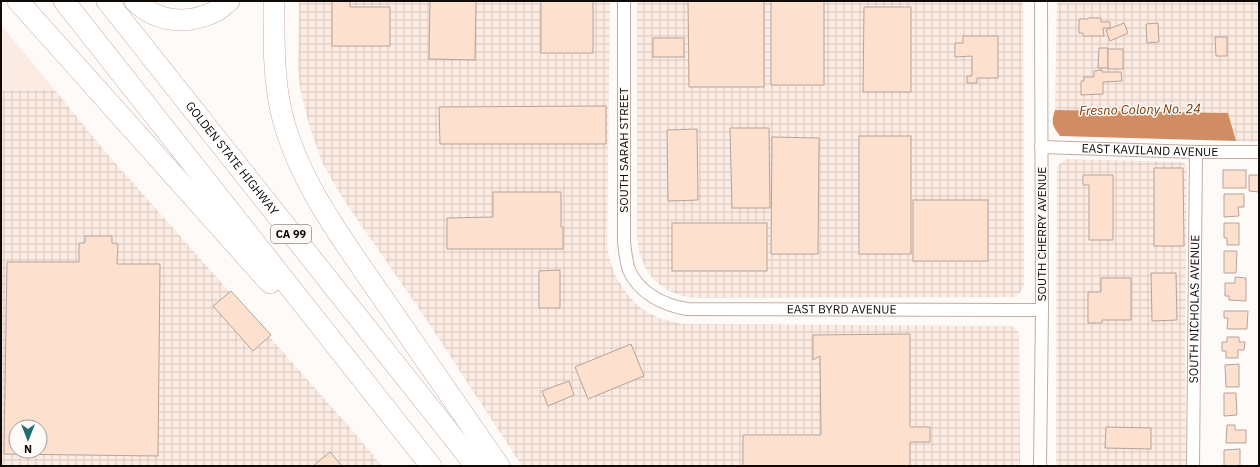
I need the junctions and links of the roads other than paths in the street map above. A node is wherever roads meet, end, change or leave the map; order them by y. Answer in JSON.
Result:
{"nodes":[{"id":1,"x":18,"y":1,"type":"edge"},
{"id":2,"x":64,"y":1,"type":"edge"},
{"id":3,"x":107,"y":1,"type":"edge"},
{"id":4,"x":135,"y":1,"type":"edge"},
{"id":5,"x":228,"y":1,"type":"edge"},
{"id":6,"x":274,"y":1,"type":"edge"},
{"id":7,"x":624,"y":1,"type":"edge"},
{"id":8,"x":1041,"y":1,"type":"edge"},
{"id":9,"x":1041,"y":147,"type":"junction"},
{"id":10,"x":1196,"y":152,"type":"junction"},
{"id":11,"x":1259,"y":152,"type":"edge"},
{"id":12,"x":646,"y":292,"type":"joint"},
{"id":13,"x":1042,"y":310,"type":"junction"},
{"id":14,"x":359,"y":376,"type":"junction"},
{"id":15,"x":431,"y":466,"type":"edge"},
{"id":16,"x":476,"y":466,"type":"edge"},
{"id":17,"x":499,"y":466,"type":"edge"},
{"id":18,"x":1040,"y":466,"type":"edge"},
{"id":19,"x":1193,"y":466,"type":"edge"}],
"edges":[{"from":1,"to":14,"type":"highway"},
{"from":2,"to":14,"type":"highway","number":"CA 99"},
{"from":3,"to":16,"type":"highway","name":"GOLDEN STATE HIGHWAY","number":"CA 99"},
{"from":4,"to":5,"type":"highway"},
{"from":6,"to":17,"type":"highway"},
{"from":7,"to":12,"type":"street","name":"SOUTH SARAH STREET"},
{"from":8,"to":9,"type":"street","name":"SOUTH CHERRY AVENUE"},
{"from":9,"to":10,"type":"street","name":"EAST KAVILAND AVENUE"},
{"from":9,"to":13,"type":"street","name":"SOUTH CHERRY AVENUE"},
{"from":10,"to":11,"type":"street","name":"EAST KAVILAND AVENUE"},
{"from":10,"to":19,"type":"street","name":"SOUTH NICHOLAS AVENUE"},
{"from":12,"to":13,"type":"street","name":"EAST BYRD AVENUE"},
{"from":13,"to":18,"type":"street","name":"SOUTH CHERRY AVENUE"},
{"from":14,"to":15,"type":"highway","number":"CA 99"}]}
